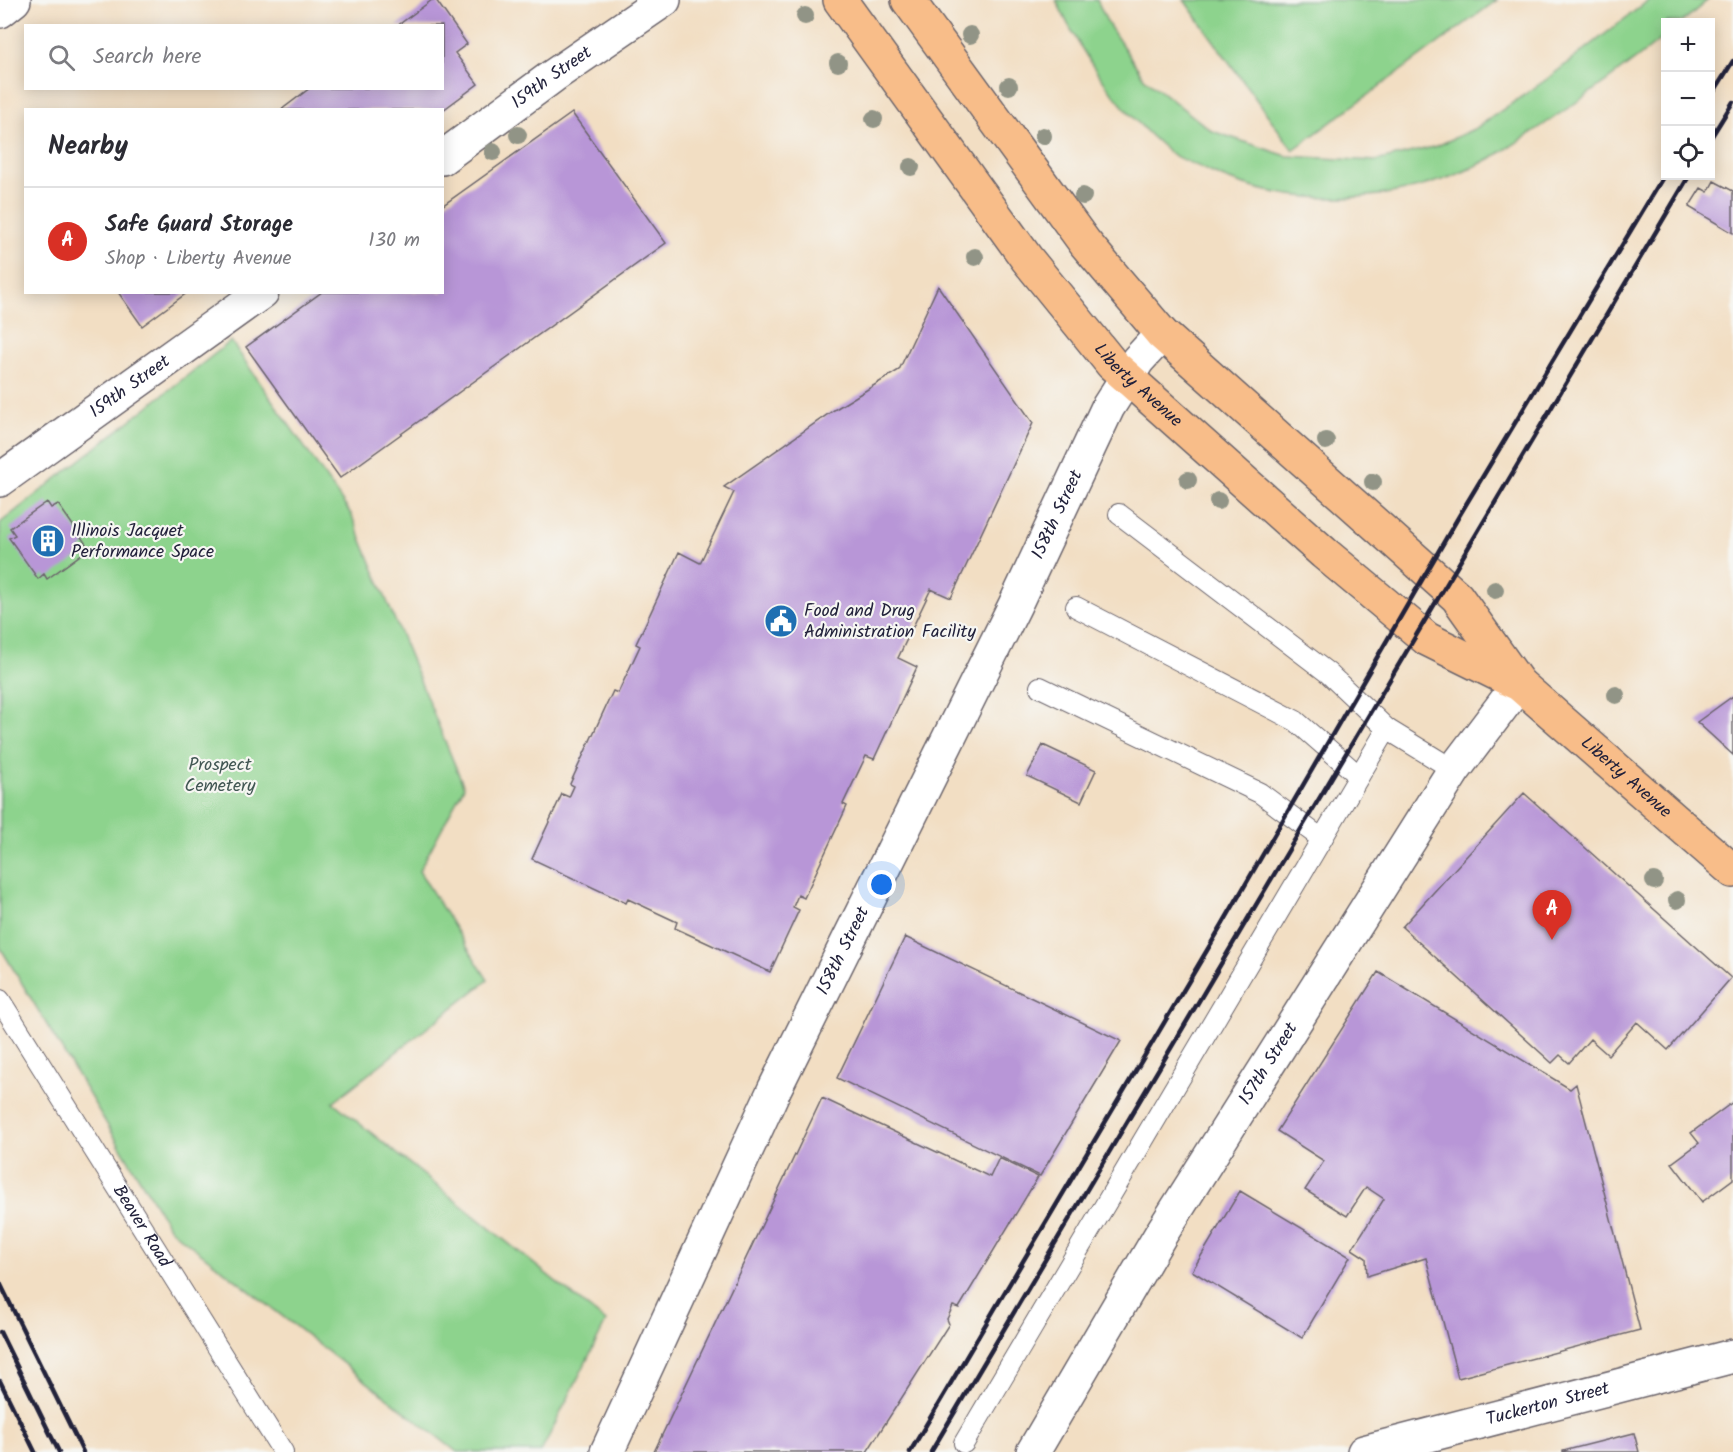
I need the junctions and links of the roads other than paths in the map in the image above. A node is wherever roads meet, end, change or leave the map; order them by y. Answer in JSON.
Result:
{"nodes":[{"id":1,"x":14,"y":0,"type":"edge"},
{"id":2,"x":664,"y":0,"type":"edge"},
{"id":3,"x":840,"y":0,"type":"edge"},
{"id":4,"x":908,"y":0,"type":"edge"},
{"id":5,"x":0,"y":11,"type":"edge"},
{"id":6,"x":444,"y":157,"type":"edge"},
{"id":7,"x":259,"y":294,"type":"edge"},
{"id":8,"x":1162,"y":334,"type":"junction"},
{"id":9,"x":1126,"y":377,"type":"junction"},
{"id":10,"x":0,"y":480,"type":"edge"},
{"id":11,"x":1119,"y":514,"type":"dead end"},
{"id":12,"x":1077,"y":607,"type":"dead end"},
{"id":13,"x":1518,"y":684,"type":"junction"},
{"id":14,"x":1040,"y":687,"type":"dead end"},
{"id":15,"x":1387,"y":729,"type":"junction"},
{"id":16,"x":1454,"y":770,"type":"junction"},
{"id":17,"x":1359,"y":776,"type":"junction"},
{"id":18,"x":1322,"y":839,"type":"junction"},
{"id":19,"x":1733,"y":871,"type":"edge"},
{"id":20,"x":0,"y":1000,"type":"edge"},
{"id":21,"x":1733,"y":1356,"type":"edge"},
{"id":22,"x":964,"y":1443,"type":"dead end"},
{"id":23,"x":283,"y":1452,"type":"edge"},
{"id":24,"x":607,"y":1452,"type":"edge"},
{"id":25,"x":1033,"y":1452,"type":"edge"},
{"id":26,"x":1364,"y":1452,"type":"edge"}],
"edges":[{"from":1,"to":5,"type":"street"},
{"from":2,"to":6,"type":"street","name":"159th Street"},
{"from":3,"to":9,"type":"main road","name":"Liberty Avenue"},
{"from":4,"to":8,"type":"main road","name":"Liberty Avenue"},
{"from":7,"to":10,"type":"street","name":"159th Street"},
{"from":8,"to":9,"type":"street","name":"158th Street"},
{"from":8,"to":13,"type":"main road","name":"Liberty Avenue"},
{"from":9,"to":13,"type":"main road","name":"Liberty Avenue"},
{"from":9,"to":24,"type":"street","name":"158th Street"},
{"from":11,"to":15,"type":"lane"},
{"from":12,"to":17,"type":"lane"},
{"from":13,"to":16,"type":"street","name":"157th Street"},
{"from":13,"to":19,"type":"main road","name":"Liberty Avenue"},
{"from":14,"to":18,"type":"lane"},
{"from":15,"to":16,"type":"lane"},
{"from":15,"to":17,"type":"lane"},
{"from":16,"to":25,"type":"street","name":"157th Street"},
{"from":17,"to":18,"type":"lane"},
{"from":18,"to":22,"type":"lane"},
{"from":20,"to":23,"type":"lane","name":"Beaver Road"},
{"from":21,"to":26,"type":"street","name":"Tuckerton Street"}]}
